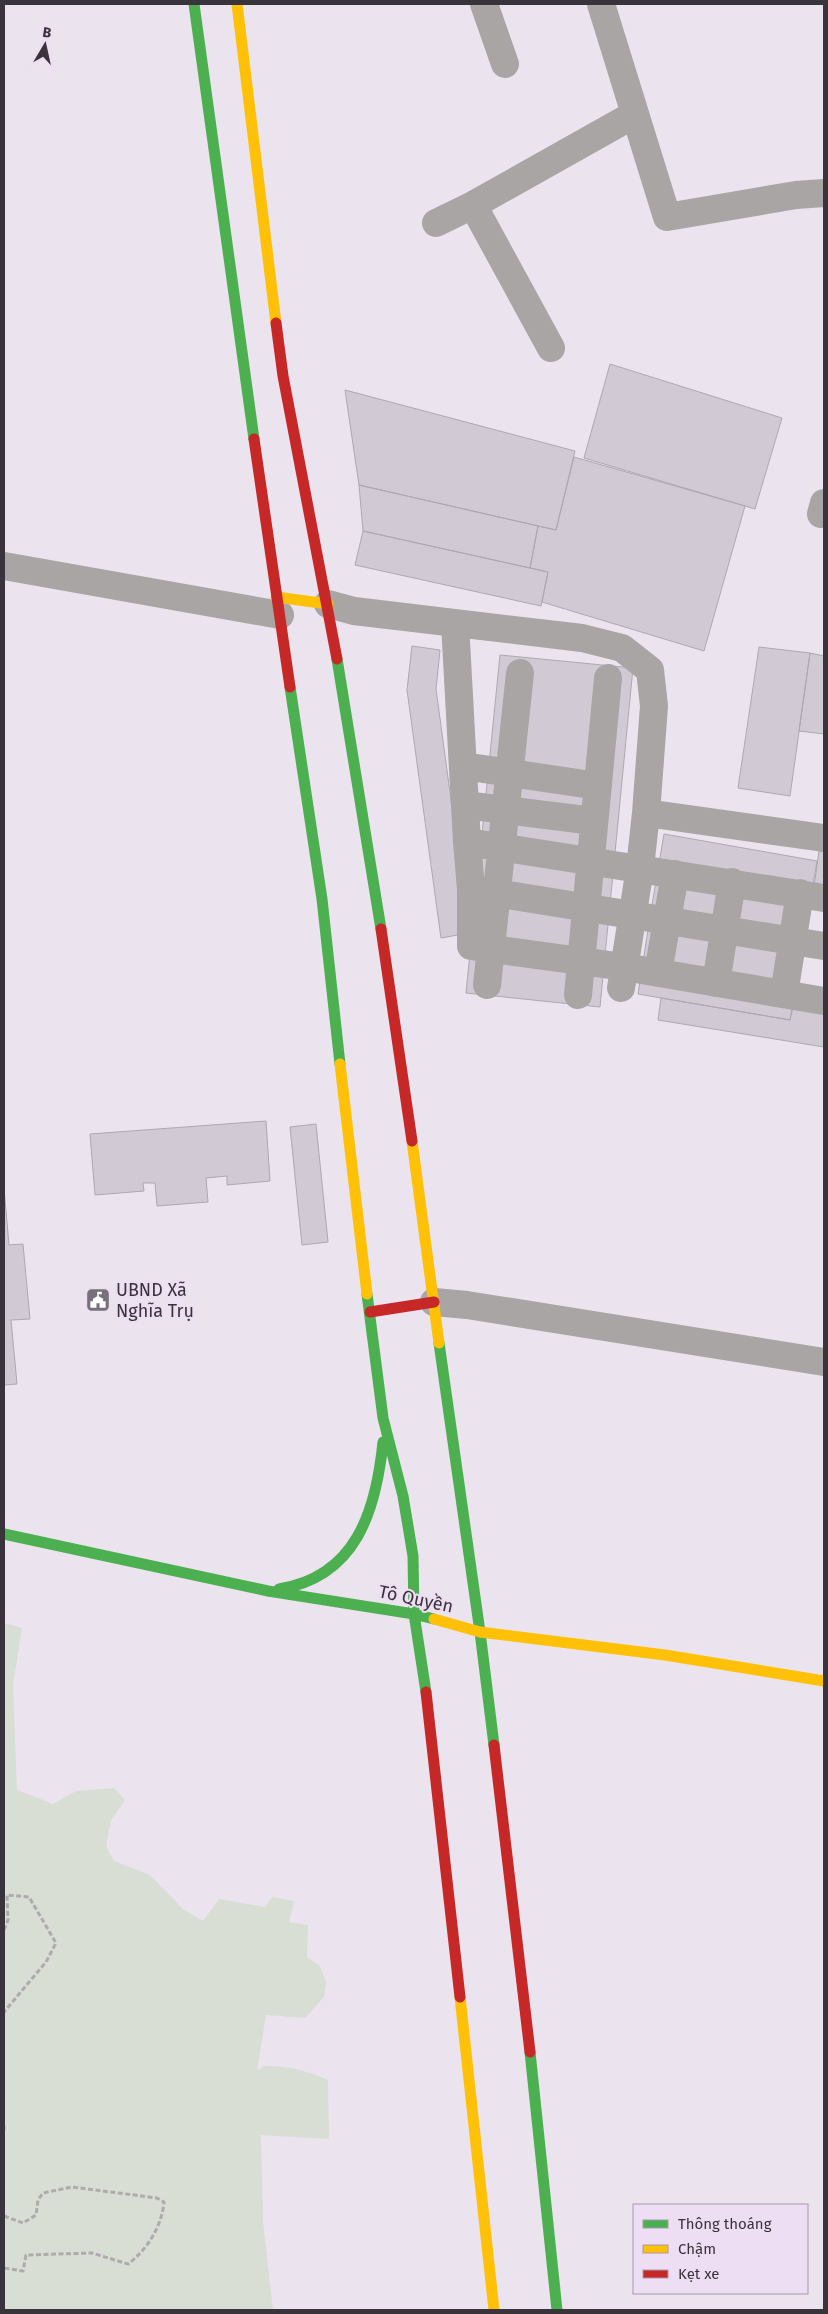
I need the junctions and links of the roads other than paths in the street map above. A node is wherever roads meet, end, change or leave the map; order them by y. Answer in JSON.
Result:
{"nodes":[{"id":1,"x":194,"y":4,"type":"edge"},
{"id":2,"x":237,"y":4,"type":"edge"},
{"id":3,"x":484,"y":4,"type":"edge"},
{"id":4,"x":601,"y":4,"type":"edge"},
{"id":5,"x":505,"y":64,"type":"dead end"},
{"id":6,"x":634,"y":114,"type":"junction"},
{"id":7,"x":824,"y":193,"type":"edge"},
{"id":8,"x":473,"y":205,"type":"junction"},
{"id":9,"x":436,"y":223,"type":"dead end"},
{"id":10,"x":551,"y":348,"type":"dead end"},
{"id":11,"x":4,"y":566,"type":"edge"},
{"id":12,"x":328,"y":604,"type":"junction"},
{"id":13,"x":278,"y":606,"type":"junction"},
{"id":14,"x":455,"y":623,"type":"junction"},
{"id":15,"x":520,"y":673,"type":"dead end"},
{"id":16,"x":608,"y":678,"type":"dead end"},
{"id":17,"x":463,"y":766,"type":"junction"},
{"id":18,"x":509,"y":773,"type":"junction"},
{"id":19,"x":598,"y":786,"type":"junction"},
{"id":20,"x":465,"y":805,"type":"junction"},
{"id":21,"x":505,"y":810,"type":"junction"},
{"id":22,"x":646,"y":813,"type":"junction"},
{"id":23,"x":594,"y":821,"type":"junction"},
{"id":24,"x":824,"y":838,"type":"edge"},
{"id":25,"x":467,"y":842,"type":"junction"},
{"id":26,"x":501,"y":847,"type":"junction"},
{"id":27,"x":591,"y":861,"type":"junction"},
{"id":28,"x":640,"y":868,"type":"junction"},
{"id":29,"x":674,"y":874,"type":"junction"},
{"id":30,"x":732,"y":882,"type":"junction"},
{"id":31,"x":484,"y":892,"type":"junction"},
{"id":32,"x":812,"y":895,"type":"edge"},
{"id":33,"x":586,"y":907,"type":"junction"},
{"id":34,"x":633,"y":914,"type":"junction"},
{"id":35,"x":667,"y":920,"type":"junction"},
{"id":36,"x":724,"y":930,"type":"junction"},
{"id":37,"x":793,"y":941,"type":"junction"},
{"id":38,"x":824,"y":946,"type":"edge"},
{"id":39,"x":490,"y":949,"type":"junction"},
{"id":40,"x":581,"y":961,"type":"junction"},
{"id":41,"x":658,"y":973,"type":"junction"},
{"id":42,"x":623,"y":977,"type":"junction"},
{"id":43,"x":716,"y":982,"type":"junction"},
{"id":44,"x":487,"y":985,"type":"dead end"},
{"id":45,"x":784,"y":994,"type":"junction"},
{"id":46,"x":578,"y":995,"type":"dead end"},
{"id":47,"x":824,"y":1001,"type":"edge"},
{"id":48,"x":434,"y":1302,"type":"junction"},
{"id":49,"x":370,"y":1312,"type":"junction"},
{"id":50,"x":824,"y":1362,"type":"edge"},
{"id":51,"x":383,"y":1418,"type":"junction"},
{"id":52,"x":4,"y":1534,"type":"edge"},
{"id":53,"x":268,"y":1591,"type":"junction"},
{"id":54,"x":414,"y":1614,"type":"junction"},
{"id":55,"x":480,"y":1632,"type":"junction"},
{"id":56,"x":824,"y":1681,"type":"edge"},
{"id":57,"x":494,"y":2310,"type":"edge"},
{"id":58,"x":557,"y":2310,"type":"edge"}],
"edges":[{"from":1,"to":13,"type":"street"},
{"from":2,"to":12,"type":"street"},
{"from":3,"to":5,"type":"street"},
{"from":4,"to":6,"type":"street"},
{"from":6,"to":7,"type":"street"},
{"from":6,"to":8,"type":"street"},
{"from":8,"to":9,"type":"street"},
{"from":8,"to":10,"type":"street"},
{"from":11,"to":13,"type":"street"},
{"from":12,"to":13,"type":"street"},
{"from":12,"to":14,"type":"street"},
{"from":12,"to":48,"type":"street"},
{"from":13,"to":49,"type":"street"},
{"from":14,"to":17,"type":"street"},
{"from":14,"to":22,"type":"street"},
{"from":15,"to":18,"type":"street"},
{"from":16,"to":19,"type":"street"},
{"from":17,"to":18,"type":"street"},
{"from":17,"to":20,"type":"street"},
{"from":18,"to":19,"type":"street"},
{"from":18,"to":21,"type":"street"},
{"from":19,"to":23,"type":"street"},
{"from":20,"to":21,"type":"street"},
{"from":20,"to":25,"type":"street"},
{"from":21,"to":23,"type":"street"},
{"from":21,"to":26,"type":"street"},
{"from":22,"to":24,"type":"street"},
{"from":22,"to":28,"type":"street"},
{"from":23,"to":27,"type":"street"},
{"from":25,"to":26,"type":"street"},
{"from":25,"to":31,"type":"street"},
{"from":26,"to":27,"type":"street"},
{"from":26,"to":31,"type":"street"},
{"from":27,"to":28,"type":"street"},
{"from":27,"to":33,"type":"street"},
{"from":28,"to":29,"type":"street"},
{"from":28,"to":34,"type":"street"},
{"from":29,"to":30,"type":"street"},
{"from":29,"to":35,"type":"street"},
{"from":30,"to":32,"type":"street"},
{"from":30,"to":36,"type":"street"},
{"from":31,"to":33,"type":"street"},
{"from":31,"to":39,"type":"street"},
{"from":32,"to":37,"type":"street"},
{"from":33,"to":34,"type":"street"},
{"from":33,"to":40,"type":"street"},
{"from":34,"to":35,"type":"street"},
{"from":34,"to":42,"type":"street"},
{"from":35,"to":36,"type":"street"},
{"from":35,"to":41,"type":"street"},
{"from":36,"to":37,"type":"street"},
{"from":36,"to":43,"type":"street"},
{"from":37,"to":38,"type":"street"},
{"from":37,"to":45,"type":"street"},
{"from":39,"to":40,"type":"street"},
{"from":39,"to":44,"type":"street"},
{"from":40,"to":42,"type":"street"},
{"from":40,"to":46,"type":"street"},
{"from":41,"to":42,"type":"street"},
{"from":41,"to":43,"type":"street"},
{"from":43,"to":45,"type":"street"},
{"from":45,"to":47,"type":"street"},
{"from":48,"to":49,"type":"street"},
{"from":48,"to":50,"type":"street"},
{"from":48,"to":55,"type":"street"},
{"from":49,"to":51,"type":"street"},
{"from":51,"to":53,"type":"street"},
{"from":51,"to":54,"type":"street"},
{"from":52,"to":53,"type":"street","name":"Tô Quyền"},
{"from":53,"to":54,"type":"street","name":"Tô Quyền"},
{"from":54,"to":55,"type":"street","name":"Tô Quyền"},
{"from":54,"to":57,"type":"street"},
{"from":55,"to":56,"type":"street","name":"Tô Quyền"},
{"from":55,"to":58,"type":"street"}]}
